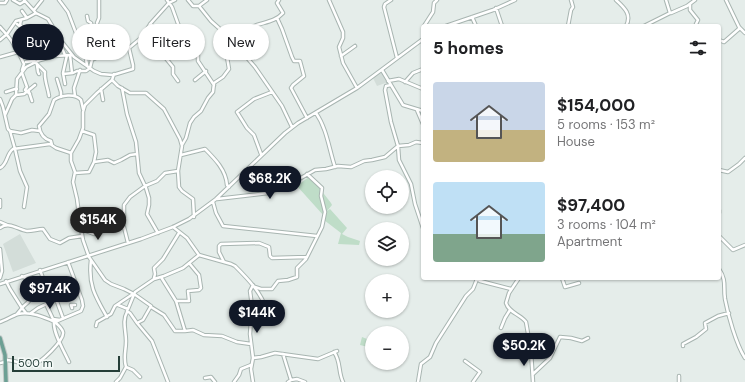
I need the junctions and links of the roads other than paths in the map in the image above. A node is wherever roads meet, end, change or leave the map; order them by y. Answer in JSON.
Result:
{"nodes":[{"id":1,"x":7,"y":0,"type":"edge"},
{"id":2,"x":13,"y":0,"type":"edge"},
{"id":3,"x":18,"y":0,"type":"edge"},
{"id":4,"x":42,"y":0,"type":"edge"},
{"id":5,"x":59,"y":0,"type":"edge"},
{"id":6,"x":99,"y":0,"type":"edge"},
{"id":7,"x":175,"y":0,"type":"edge"},
{"id":8,"x":188,"y":0,"type":"edge"},
{"id":9,"x":207,"y":0,"type":"edge"},
{"id":10,"x":274,"y":0,"type":"edge"},
{"id":11,"x":279,"y":0,"type":"edge"},
{"id":12,"x":329,"y":0,"type":"edge"},
{"id":13,"x":391,"y":0,"type":"edge"},
{"id":14,"x":437,"y":0,"type":"edge"},
{"id":15,"x":515,"y":0,"type":"edge"},
{"id":16,"x":571,"y":0,"type":"edge"},
{"id":17,"x":616,"y":0,"type":"edge"},
{"id":18,"x":666,"y":0,"type":"edge"},
{"id":19,"x":695,"y":0,"type":"edge"},
{"id":20,"x":726,"y":0,"type":"edge"},
{"id":21,"x":26,"y":1,"type":"edge"},
{"id":22,"x":168,"y":2,"type":"edge"},
{"id":23,"x":0,"y":3,"type":"edge"},
{"id":24,"x":21,"y":4,"type":"junction"},
{"id":25,"x":277,"y":4,"type":"junction"},
{"id":26,"x":690,"y":4,"type":"junction"},
{"id":27,"x":198,"y":6,"type":"junction"},
{"id":28,"x":496,"y":8,"type":"junction"},
{"id":29,"x":22,"y":10,"type":"dead end"},
{"id":30,"x":35,"y":11,"type":"junction"},
{"id":31,"x":671,"y":13,"type":"junction"},
{"id":32,"x":86,"y":16,"type":"dead end"},
{"id":33,"x":472,"y":17,"type":"junction"},
{"id":34,"x":27,"y":18,"type":"junction"},
{"id":35,"x":277,"y":18,"type":"junction"},
{"id":36,"x":22,"y":20,"type":"junction"},
{"id":37,"x":20,"y":24,"type":"edge"},
{"id":38,"x":91,"y":24,"type":"edge"},
{"id":39,"x":98,"y":24,"type":"edge"},
{"id":40,"x":150,"y":24,"type":"edge"},
{"id":41,"x":178,"y":24,"type":"edge"},
{"id":42,"x":214,"y":24,"type":"edge"},
{"id":43,"x":261,"y":24,"type":"edge"},
{"id":44,"x":425,"y":24,"type":"edge"},
{"id":45,"x":452,"y":24,"type":"edge"},
{"id":46,"x":475,"y":24,"type":"edge"},
{"id":47,"x":501,"y":24,"type":"edge"},
{"id":48,"x":568,"y":24,"type":"edge"},
{"id":49,"x":627,"y":24,"type":"edge"},
{"id":50,"x":648,"y":24,"type":"edge"},
{"id":51,"x":696,"y":24,"type":"edge"},
{"id":52,"x":0,"y":27,"type":"edge"},
{"id":53,"x":740,"y":28,"type":"junction"},
{"id":54,"x":745,"y":33,"type":"edge"},
{"id":55,"x":7,"y":34,"type":"junction"},
{"id":56,"x":0,"y":40,"type":"edge"},
{"id":57,"x":421,"y":40,"type":"edge"},
{"id":58,"x":138,"y":41,"type":"edge"},
{"id":59,"x":721,"y":41,"type":"edge"},
{"id":60,"x":12,"y":42,"type":"edge"},
{"id":61,"x":355,"y":46,"type":"dead end"},
{"id":62,"x":130,"y":47,"type":"edge"},
{"id":63,"x":64,"y":50,"type":"edge"},
{"id":64,"x":130,"y":52,"type":"edge"},
{"id":65,"x":12,"y":54,"type":"edge"},
{"id":66,"x":68,"y":55,"type":"junction"},
{"id":67,"x":341,"y":56,"type":"junction"},
{"id":68,"x":0,"y":57,"type":"edge"},
{"id":69,"x":396,"y":58,"type":"junction"},
{"id":70,"x":22,"y":60,"type":"edge"},
{"id":71,"x":34,"y":60,"type":"edge"},
{"id":72,"x":92,"y":60,"type":"edge"},
{"id":73,"x":167,"y":60,"type":"edge"},
{"id":74,"x":198,"y":60,"type":"edge"},
{"id":75,"x":228,"y":60,"type":"edge"},
{"id":76,"x":249,"y":60,"type":"edge"},
{"id":77,"x":29,"y":63,"type":"junction"},
{"id":78,"x":36,"y":63,"type":"junction"},
{"id":79,"x":89,"y":67,"type":"junction"},
{"id":80,"x":80,"y":70,"type":"junction"},
{"id":81,"x":382,"y":70,"type":"junction"},
{"id":82,"x":421,"y":70,"type":"edge"},
{"id":83,"x":206,"y":71,"type":"junction"},
{"id":84,"x":22,"y":73,"type":"junction"},
{"id":85,"x":72,"y":73,"type":"junction"},
{"id":86,"x":39,"y":74,"type":"dead end"},
{"id":87,"x":63,"y":74,"type":"junction"},
{"id":88,"x":110,"y":74,"type":"junction"},
{"id":89,"x":115,"y":74,"type":"junction"},
{"id":90,"x":76,"y":76,"type":"dead end"},
{"id":91,"x":106,"y":78,"type":"dead end"},
{"id":92,"x":57,"y":79,"type":"dead end"},
{"id":93,"x":112,"y":80,"type":"junction"},
{"id":94,"x":195,"y":80,"type":"dead end"},
{"id":95,"x":178,"y":81,"type":"dead end"},
{"id":96,"x":388,"y":81,"type":"junction"},
{"id":97,"x":405,"y":82,"type":"junction"},
{"id":98,"x":65,"y":84,"type":"dead end"},
{"id":99,"x":35,"y":85,"type":"dead end"},
{"id":100,"x":214,"y":85,"type":"junction"},
{"id":101,"x":391,"y":85,"type":"junction"},
{"id":102,"x":122,"y":88,"type":"junction"},
{"id":103,"x":357,"y":88,"type":"junction"},
{"id":104,"x":421,"y":88,"type":"edge"},
{"id":105,"x":101,"y":89,"type":"junction"},
{"id":106,"x":28,"y":91,"type":"junction"},
{"id":107,"x":6,"y":92,"type":"dead end"},
{"id":108,"x":67,"y":92,"type":"dead end"},
{"id":109,"x":272,"y":92,"type":"junction"},
{"id":110,"x":17,"y":93,"type":"junction"},
{"id":111,"x":49,"y":96,"type":"dead end"},
{"id":112,"x":68,"y":96,"type":"junction"},
{"id":113,"x":75,"y":96,"type":"junction"},
{"id":114,"x":61,"y":97,"type":"junction"},
{"id":115,"x":0,"y":99,"type":"edge"},
{"id":116,"x":103,"y":100,"type":"dead end"},
{"id":117,"x":32,"y":101,"type":"dead end"},
{"id":118,"x":417,"y":110,"type":"junction"},
{"id":119,"x":421,"y":111,"type":"edge"},
{"id":120,"x":83,"y":112,"type":"junction"},
{"id":121,"x":316,"y":113,"type":"junction"},
{"id":122,"x":5,"y":115,"type":"junction"},
{"id":123,"x":307,"y":118,"type":"junction"},
{"id":124,"x":421,"y":119,"type":"edge"},
{"id":125,"x":292,"y":127,"type":"junction"},
{"id":126,"x":10,"y":131,"type":"junction"},
{"id":127,"x":40,"y":131,"type":"junction"},
{"id":128,"x":82,"y":131,"type":"junction"},
{"id":129,"x":421,"y":143,"type":"edge"},
{"id":130,"x":52,"y":145,"type":"junction"},
{"id":131,"x":182,"y":146,"type":"junction"},
{"id":132,"x":398,"y":146,"type":"junction"},
{"id":133,"x":15,"y":149,"type":"junction"},
{"id":134,"x":71,"y":153,"type":"junction"},
{"id":135,"x":137,"y":154,"type":"junction"},
{"id":136,"x":181,"y":155,"type":"junction"},
{"id":137,"x":262,"y":155,"type":"junction"},
{"id":138,"x":745,"y":158,"type":"edge"},
{"id":139,"x":94,"y":162,"type":"junction"},
{"id":140,"x":335,"y":166,"type":"junction"},
{"id":141,"x":0,"y":168,"type":"edge"},
{"id":142,"x":721,"y":170,"type":"edge"},
{"id":143,"x":178,"y":171,"type":"junction"},
{"id":144,"x":75,"y":173,"type":"junction"},
{"id":145,"x":308,"y":174,"type":"junction"},
{"id":146,"x":145,"y":186,"type":"junction"},
{"id":147,"x":229,"y":187,"type":"junction"},
{"id":148,"x":216,"y":199,"type":"junction"},
{"id":149,"x":0,"y":200,"type":"edge"},
{"id":150,"x":213,"y":202,"type":"junction"},
{"id":151,"x":24,"y":206,"type":"dead end"},
{"id":152,"x":0,"y":207,"type":"edge"},
{"id":153,"x":194,"y":216,"type":"junction"},
{"id":154,"x":120,"y":221,"type":"junction"},
{"id":155,"x":0,"y":222,"type":"edge"},
{"id":156,"x":421,"y":222,"type":"edge"},
{"id":157,"x":7,"y":225,"type":"junction"},
{"id":158,"x":173,"y":227,"type":"junction"},
{"id":159,"x":0,"y":228,"type":"edge"},
{"id":160,"x":81,"y":229,"type":"junction"},
{"id":161,"x":158,"y":233,"type":"junction"},
{"id":162,"x":179,"y":233,"type":"junction"},
{"id":163,"x":82,"y":236,"type":"junction"},
{"id":164,"x":317,"y":236,"type":"junction"},
{"id":165,"x":721,"y":238,"type":"edge"},
{"id":166,"x":128,"y":243,"type":"junction"},
{"id":167,"x":745,"y":245,"type":"edge"},
{"id":168,"x":0,"y":248,"type":"edge"},
{"id":169,"x":199,"y":255,"type":"junction"},
{"id":170,"x":89,"y":256,"type":"junction"},
{"id":171,"x":307,"y":257,"type":"junction"},
{"id":172,"x":91,"y":260,"type":"junction"},
{"id":173,"x":68,"y":262,"type":"junction"},
{"id":174,"x":224,"y":262,"type":"junction"},
{"id":175,"x":190,"y":263,"type":"junction"},
{"id":176,"x":40,"y":270,"type":"junction"},
{"id":177,"x":721,"y":273,"type":"edge"},
{"id":178,"x":22,"y":276,"type":"junction"},
{"id":179,"x":0,"y":277,"type":"edge"},
{"id":180,"x":161,"y":277,"type":"junction"},
{"id":181,"x":154,"y":279,"type":"junction"},
{"id":182,"x":476,"y":280,"type":"edge"},
{"id":183,"x":479,"y":280,"type":"edge"},
{"id":184,"x":518,"y":280,"type":"edge"},
{"id":185,"x":563,"y":280,"type":"edge"},
{"id":186,"x":6,"y":281,"type":"junction"},
{"id":187,"x":579,"y":282,"type":"dead end"},
{"id":188,"x":0,"y":284,"type":"edge"},
{"id":189,"x":76,"y":284,"type":"junction"},
{"id":190,"x":254,"y":286,"type":"junction"},
{"id":191,"x":57,"y":290,"type":"junction"},
{"id":192,"x":512,"y":290,"type":"junction"},
{"id":193,"x":32,"y":292,"type":"junction"},
{"id":194,"x":48,"y":292,"type":"junction"},
{"id":195,"x":43,"y":294,"type":"junction"},
{"id":196,"x":133,"y":294,"type":"junction"},
{"id":197,"x":35,"y":297,"type":"junction"},
{"id":198,"x":61,"y":297,"type":"dead end"},
{"id":199,"x":31,"y":298,"type":"junction"},
{"id":200,"x":56,"y":299,"type":"junction"},
{"id":201,"x":51,"y":301,"type":"junction"},
{"id":202,"x":176,"y":301,"type":"junction"},
{"id":203,"x":46,"y":304,"type":"junction"},
{"id":204,"x":118,"y":304,"type":"junction"},
{"id":205,"x":75,"y":306,"type":"dead end"},
{"id":206,"x":151,"y":306,"type":"junction"},
{"id":207,"x":22,"y":308,"type":"junction"},
{"id":208,"x":72,"y":308,"type":"dead end"},
{"id":209,"x":128,"y":310,"type":"junction"},
{"id":210,"x":510,"y":310,"type":"junction"},
{"id":211,"x":267,"y":311,"type":"dead end"},
{"id":212,"x":26,"y":313,"type":"junction"},
{"id":213,"x":31,"y":313,"type":"junction"},
{"id":214,"x":729,"y":313,"type":"junction"},
{"id":215,"x":16,"y":315,"type":"junction"},
{"id":216,"x":106,"y":317,"type":"junction"},
{"id":217,"x":63,"y":318,"type":"junction"},
{"id":218,"x":60,"y":320,"type":"junction"},
{"id":219,"x":0,"y":322,"type":"edge"},
{"id":220,"x":54,"y":322,"type":"junction"},
{"id":221,"x":138,"y":323,"type":"junction"},
{"id":222,"x":96,"y":326,"type":"dead end"},
{"id":223,"x":501,"y":328,"type":"dead end"},
{"id":224,"x":185,"y":331,"type":"junction"},
{"id":225,"x":0,"y":338,"type":"edge"},
{"id":226,"x":588,"y":338,"type":"dead end"},
{"id":227,"x":59,"y":340,"type":"junction"},
{"id":228,"x":251,"y":344,"type":"junction"},
{"id":229,"x":683,"y":346,"type":"dead end"},
{"id":230,"x":283,"y":354,"type":"junction"},
{"id":231,"x":253,"y":358,"type":"junction"},
{"id":232,"x":745,"y":358,"type":"edge"},
{"id":233,"x":5,"y":361,"type":"junction"},
{"id":234,"x":465,"y":361,"type":"dead end"},
{"id":235,"x":69,"y":362,"type":"dead end"},
{"id":236,"x":0,"y":363,"type":"edge"},
{"id":237,"x":251,"y":365,"type":"junction"},
{"id":238,"x":126,"y":367,"type":"junction"},
{"id":239,"x":532,"y":374,"type":"junction"},
{"id":240,"x":679,"y":376,"type":"dead end"},
{"id":241,"x":140,"y":377,"type":"dead end"},
{"id":242,"x":205,"y":378,"type":"dead end"},
{"id":243,"x":291,"y":380,"type":"junction"},
{"id":244,"x":296,"y":380,"type":"edge"},
{"id":245,"x":6,"y":382,"type":"edge"},
{"id":246,"x":116,"y":382,"type":"edge"},
{"id":247,"x":168,"y":382,"type":"edge"},
{"id":248,"x":215,"y":382,"type":"edge"},
{"id":249,"x":234,"y":382,"type":"edge"},
{"id":250,"x":253,"y":382,"type":"edge"},
{"id":251,"x":288,"y":382,"type":"edge"},
{"id":252,"x":305,"y":382,"type":"edge"},
{"id":253,"x":343,"y":382,"type":"edge"},
{"id":254,"x":418,"y":382,"type":"edge"},
{"id":255,"x":473,"y":382,"type":"edge"},
{"id":256,"x":533,"y":382,"type":"edge"},
{"id":257,"x":678,"y":382,"type":"edge"}],
"edges":[{"from":1,"to":23,"type":"street"},
{"from":2,"to":24,"type":"street"},
{"from":3,"to":24,"type":"street"},
{"from":4,"to":30,"type":"street"},
{"from":5,"to":79,"type":"street"},
{"from":6,"to":39,"type":"street"},
{"from":7,"to":22,"type":"street"},
{"from":8,"to":27,"type":"street"},
{"from":9,"to":27,"type":"street"},
{"from":10,"to":25,"type":"street"},
{"from":11,"to":25,"type":"street"},
{"from":12,"to":67,"type":"street"},
{"from":13,"to":69,"type":"street"},
{"from":14,"to":44,"type":"street"},
{"from":15,"to":28,"type":"street"},
{"from":16,"to":48,"type":"street"},
{"from":17,"to":49,"type":"street"},
{"from":18,"to":31,"type":"street"},
{"from":19,"to":26,"type":"street"},
{"from":20,"to":53,"type":"street"},
{"from":21,"to":24,"type":"street"},
{"from":21,"to":30,"type":"street"},
{"from":22,"to":40,"type":"street"},
{"from":22,"to":41,"type":"street"},
{"from":25,"to":35,"type":"street"},
{"from":26,"to":31,"type":"street"},
{"from":26,"to":51,"type":"street"},
{"from":27,"to":42,"type":"street"},
{"from":28,"to":33,"type":"street"},
{"from":28,"to":47,"type":"street"},
{"from":29,"to":34,"type":"street"},
{"from":30,"to":34,"type":"street"},
{"from":30,"to":66,"type":"street"},
{"from":31,"to":50,"type":"street"},
{"from":32,"to":38,"type":"street"},
{"from":33,"to":45,"type":"street"},
{"from":33,"to":46,"type":"street"},
{"from":34,"to":36,"type":"street"},
{"from":35,"to":43,"type":"street"},
{"from":35,"to":123,"type":"street"},
{"from":36,"to":37,"type":"street"},
{"from":36,"to":55,"type":"street"},
{"from":52,"to":55,"type":"street"},
{"from":53,"to":54,"type":"street"},
{"from":53,"to":59,"type":"street"},
{"from":55,"to":56,"type":"street"},
{"from":55,"to":60,"type":"street"},
{"from":57,"to":69,"type":"street"},
{"from":58,"to":62,"type":"street"},
{"from":61,"to":67,"type":"street"},
{"from":63,"to":66,"type":"street"},
{"from":64,"to":89,"type":"street"},
{"from":65,"to":68,"type":"street"},
{"from":66,"to":78,"type":"street"},
{"from":66,"to":79,"type":"street"},
{"from":66,"to":85,"type":"street"},
{"from":66,"to":87,"type":"street"},
{"from":67,"to":103,"type":"street"},
{"from":69,"to":81,"type":"street"},
{"from":70,"to":84,"type":"street"},
{"from":71,"to":77,"type":"street"},
{"from":72,"to":79,"type":"street"},
{"from":73,"to":95,"type":"street"},
{"from":74,"to":83,"type":"street"},
{"from":75,"to":100,"type":"street"},
{"from":76,"to":109,"type":"street"},
{"from":77,"to":78,"type":"street"},
{"from":77,"to":84,"type":"street"},
{"from":78,"to":86,"type":"street"},
{"from":78,"to":111,"type":"street"},
{"from":79,"to":80,"type":"street"},
{"from":79,"to":88,"type":"street"},
{"from":80,"to":85,"type":"street"},
{"from":80,"to":113,"type":"street"},
{"from":81,"to":96,"type":"street"},
{"from":81,"to":103,"type":"street"},
{"from":82,"to":97,"type":"street"},
{"from":83,"to":94,"type":"street"},
{"from":83,"to":100,"type":"street"},
{"from":84,"to":106,"type":"street"},
{"from":84,"to":110,"type":"street"},
{"from":85,"to":87,"type":"street"},
{"from":85,"to":90,"type":"street"},
{"from":87,"to":98,"type":"street"},
{"from":88,"to":89,"type":"street"},
{"from":88,"to":91,"type":"street"},
{"from":89,"to":93,"type":"street"},
{"from":92,"to":114,"type":"street"},
{"from":93,"to":102,"type":"street"},
{"from":93,"to":105,"type":"street"},
{"from":96,"to":97,"type":"street"},
{"from":96,"to":101,"type":"street"},
{"from":97,"to":104,"type":"street"},
{"from":99,"to":106,"type":"street"},
{"from":100,"to":131,"type":"street"},
{"from":101,"to":118,"type":"street"},
{"from":101,"to":132,"type":"street"},
{"from":102,"to":131,"type":"street"},
{"from":102,"to":135,"type":"street"},
{"from":103,"to":121,"type":"street"},
{"from":105,"to":116,"type":"street"},
{"from":105,"to":120,"type":"street"},
{"from":106,"to":110,"type":"street"},
{"from":106,"to":117,"type":"street"},
{"from":107,"to":110,"type":"street"},
{"from":108,"to":112,"type":"street"},
{"from":109,"to":125,"type":"street"},
{"from":109,"to":137,"type":"street"},
{"from":110,"to":122,"type":"street"},
{"from":112,"to":113,"type":"street"},
{"from":112,"to":114,"type":"street"},
{"from":113,"to":120,"type":"street"},
{"from":114,"to":127,"type":"street"},
{"from":115,"to":122,"type":"street"},
{"from":118,"to":119,"type":"street"},
{"from":118,"to":124,"type":"street"},
{"from":120,"to":128,"type":"street"},
{"from":121,"to":123,"type":"street"},
{"from":121,"to":140,"type":"street"},
{"from":122,"to":126,"type":"street"},
{"from":123,"to":125,"type":"street"},
{"from":125,"to":137,"type":"street"},
{"from":126,"to":127,"type":"street"},
{"from":126,"to":133,"type":"street"},
{"from":127,"to":130,"type":"street"},
{"from":128,"to":134,"type":"street"},
{"from":128,"to":139,"type":"street"},
{"from":129,"to":132,"type":"street"},
{"from":130,"to":133,"type":"street"},
{"from":130,"to":134,"type":"street"},
{"from":131,"to":136,"type":"street"},
{"from":132,"to":140,"type":"street"},
{"from":132,"to":156,"type":"street"},
{"from":133,"to":141,"type":"street"},
{"from":133,"to":151,"type":"street"},
{"from":134,"to":144,"type":"street"},
{"from":135,"to":139,"type":"street"},
{"from":135,"to":146,"type":"street"},
{"from":136,"to":143,"type":"street"},
{"from":136,"to":147,"type":"street"},
{"from":137,"to":147,"type":"street"},
{"from":138,"to":142,"type":"street"},
{"from":139,"to":144,"type":"street"},
{"from":140,"to":145,"type":"street"},
{"from":143,"to":146,"type":"street"},
{"from":143,"to":153,"type":"street"},
{"from":144,"to":160,"type":"street"},
{"from":145,"to":148,"type":"street"},
{"from":145,"to":164,"type":"street"},
{"from":146,"to":154,"type":"street"},
{"from":146,"to":161,"type":"street"},
{"from":147,"to":148,"type":"street"},
{"from":148,"to":150,"type":"street"},
{"from":149,"to":152,"type":"street"},
{"from":150,"to":153,"type":"street"},
{"from":150,"to":164,"type":"street"},
{"from":153,"to":158,"type":"street"},
{"from":154,"to":160,"type":"street"},
{"from":154,"to":166,"type":"street"},
{"from":155,"to":157,"type":"street"},
{"from":157,"to":159,"type":"street"},
{"from":157,"to":163,"type":"street"},
{"from":158,"to":161,"type":"street"},
{"from":158,"to":162,"type":"street"},
{"from":160,"to":163,"type":"street"},
{"from":161,"to":166,"type":"street"},
{"from":162,"to":169,"type":"street"},
{"from":162,"to":181,"type":"street"},
{"from":163,"to":170,"type":"street"},
{"from":164,"to":171,"type":"street"},
{"from":165,"to":167,"type":"street"},
{"from":166,"to":170,"type":"street"},
{"from":168,"to":179,"type":"street"},
{"from":169,"to":174,"type":"street"},
{"from":169,"to":175,"type":"street"},
{"from":170,"to":172,"type":"street"},
{"from":170,"to":173,"type":"street"},
{"from":171,"to":174,"type":"street"},
{"from":171,"to":190,"type":"street"},
{"from":172,"to":196,"type":"street"},
{"from":172,"to":216,"type":"street"},
{"from":173,"to":176,"type":"street"},
{"from":173,"to":189,"type":"street"},
{"from":174,"to":190,"type":"street"},
{"from":175,"to":180,"type":"street"},
{"from":175,"to":202,"type":"street"},
{"from":176,"to":178,"type":"street"},
{"from":176,"to":194,"type":"street"},
{"from":177,"to":214,"type":"street"},
{"from":178,"to":186,"type":"street"},
{"from":178,"to":193,"type":"street"},
{"from":180,"to":181,"type":"street"},
{"from":180,"to":202,"type":"street"},
{"from":181,"to":196,"type":"street"},
{"from":182,"to":254,"type":"street"},
{"from":183,"to":192,"type":"street"},
{"from":184,"to":192,"type":"street"},
{"from":185,"to":187,"type":"street"},
{"from":186,"to":188,"type":"street"},
{"from":186,"to":207,"type":"street"},
{"from":189,"to":191,"type":"street"},
{"from":189,"to":217,"type":"street"},
{"from":190,"to":211,"type":"street"},
{"from":190,"to":228,"type":"street"},
{"from":191,"to":194,"type":"street"},
{"from":191,"to":201,"type":"street"},
{"from":192,"to":210,"type":"street"},
{"from":193,"to":197,"type":"street"},
{"from":193,"to":199,"type":"street"},
{"from":194,"to":195,"type":"street"},
{"from":195,"to":197,"type":"street"},
{"from":195,"to":201,"type":"street"},
{"from":196,"to":204,"type":"street"},
{"from":196,"to":206,"type":"street"},
{"from":196,"to":209,"type":"street"},
{"from":197,"to":199,"type":"street"},
{"from":198,"to":200,"type":"street"},
{"from":199,"to":207,"type":"street"},
{"from":200,"to":201,"type":"street"},
{"from":200,"to":217,"type":"street"},
{"from":201,"to":203,"type":"street"},
{"from":202,"to":224,"type":"street"},
{"from":203,"to":213,"type":"street"},
{"from":203,"to":218,"type":"street"},
{"from":204,"to":209,"type":"street"},
{"from":204,"to":216,"type":"street"},
{"from":205,"to":208,"type":"street"},
{"from":206,"to":221,"type":"street"},
{"from":206,"to":224,"type":"street"},
{"from":207,"to":212,"type":"street"},
{"from":207,"to":215,"type":"street"},
{"from":209,"to":221,"type":"street"},
{"from":209,"to":238,"type":"street"},
{"from":210,"to":223,"type":"street"},
{"from":210,"to":239,"type":"street"},
{"from":212,"to":213,"type":"street"},
{"from":212,"to":215,"type":"street"},
{"from":213,"to":220,"type":"street"},
{"from":214,"to":229,"type":"street"},
{"from":214,"to":232,"type":"street"},
{"from":215,"to":219,"type":"street"},
{"from":216,"to":222,"type":"street"},
{"from":217,"to":218,"type":"street"},
{"from":218,"to":220,"type":"street"},
{"from":220,"to":227,"type":"street"},
{"from":220,"to":227,"type":"street"},
{"from":221,"to":247,"type":"street"},
{"from":224,"to":228,"type":"street"},
{"from":225,"to":233,"type":"main road"},
{"from":226,"to":239,"type":"street"},
{"from":227,"to":233,"type":"street"},
{"from":227,"to":235,"type":"street"},
{"from":228,"to":231,"type":"street"},
{"from":230,"to":231,"type":"street"},
{"from":230,"to":243,"type":"street"},
{"from":230,"to":253,"type":"street"},
{"from":231,"to":237,"type":"street"},
{"from":233,"to":236,"type":"street"},
{"from":233,"to":245,"type":"main road"},
{"from":234,"to":255,"type":"street"},
{"from":237,"to":249,"type":"street"},
{"from":237,"to":250,"type":"street"},
{"from":238,"to":241,"type":"street"},
{"from":238,"to":246,"type":"street"},
{"from":239,"to":256,"type":"street"},
{"from":240,"to":257,"type":"street"},
{"from":242,"to":248,"type":"street"},
{"from":243,"to":244,"type":"street"},
{"from":243,"to":251,"type":"street"},
{"from":244,"to":252,"type":"street"}]}
